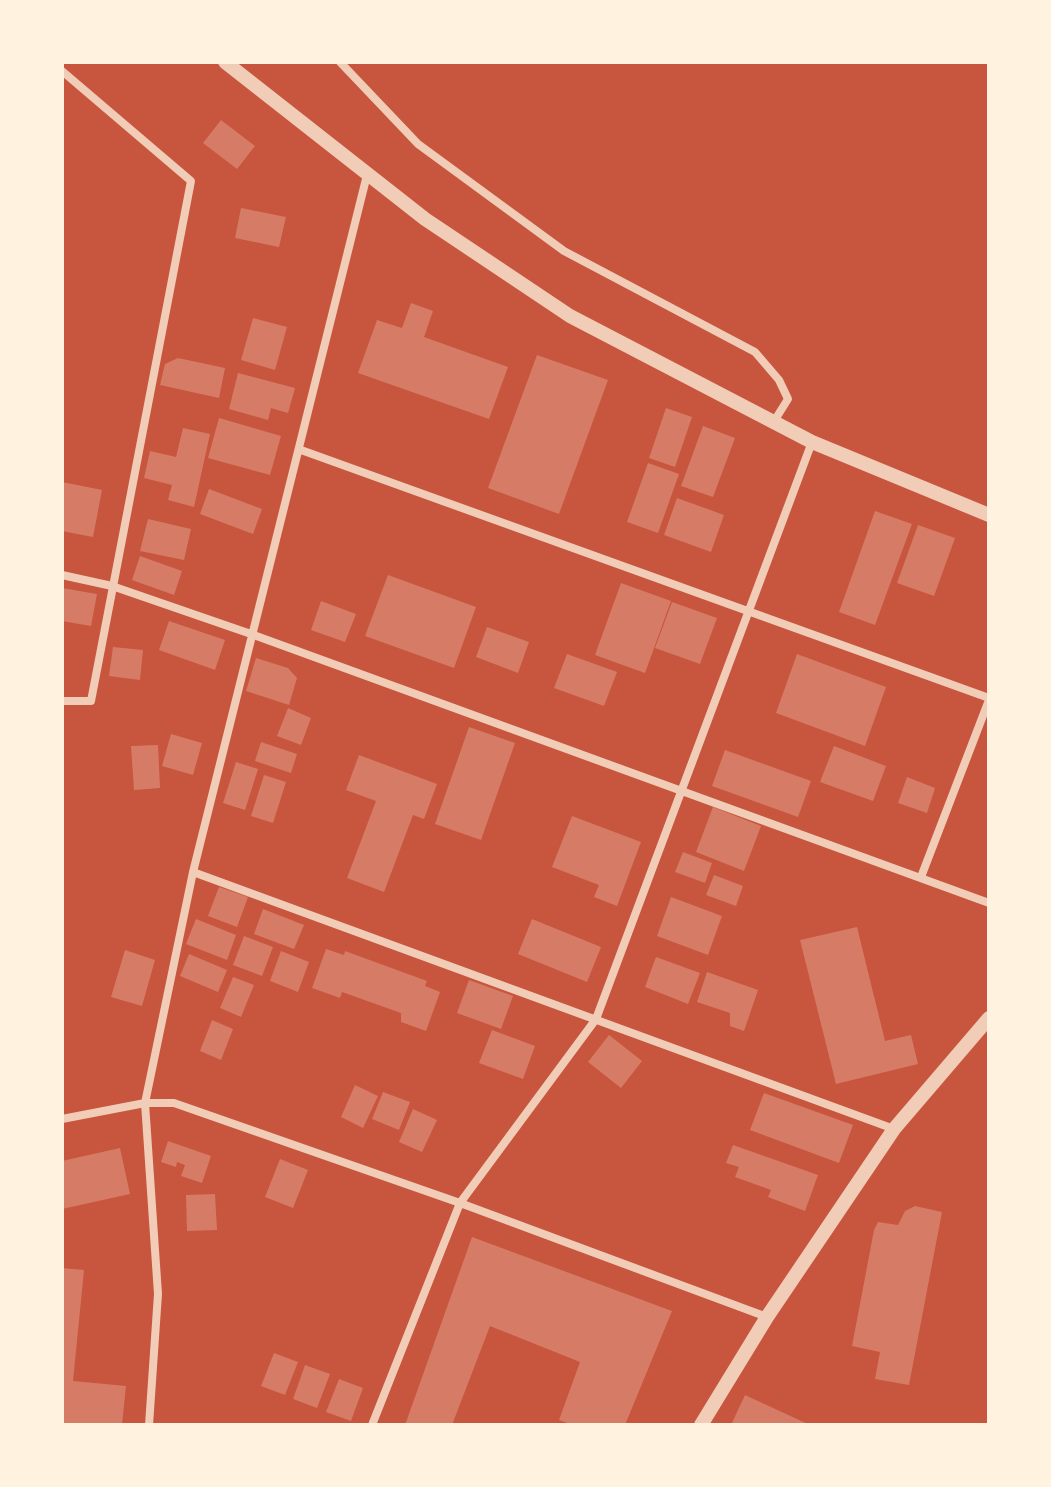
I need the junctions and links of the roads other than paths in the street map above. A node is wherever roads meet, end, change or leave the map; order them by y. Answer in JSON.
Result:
{"nodes":[{"id":1,"x":225,"y":62,"type":"edge"},
{"id":2,"x":342,"y":63,"type":"edge"},
{"id":3,"x":62,"y":71,"type":"edge"},
{"id":4,"x":367,"y":175,"type":"junction"},
{"id":5,"x":773,"y":423,"type":"junction"},
{"id":6,"x":812,"y":442,"type":"junction"},
{"id":7,"x":301,"y":450,"type":"junction"},
{"id":8,"x":989,"y":515,"type":"edge"},
{"id":9,"x":62,"y":575,"type":"edge"},
{"id":10,"x":112,"y":586,"type":"junction"},
{"id":11,"x":747,"y":610,"type":"junction"},
{"id":12,"x":251,"y":634,"type":"junction"},
{"id":13,"x":989,"y":699,"type":"edge"},
{"id":14,"x":62,"y":701,"type":"edge"},
{"id":15,"x":679,"y":790,"type":"junction"},
{"id":16,"x":193,"y":872,"type":"junction"},
{"id":17,"x":921,"y":877,"type":"junction"},
{"id":18,"x":989,"y":903,"type":"edge"},
{"id":19,"x":989,"y":1018,"type":"edge"},
{"id":20,"x":596,"y":1019,"type":"junction"},
{"id":21,"x":145,"y":1103,"type":"junction"},
{"id":22,"x":62,"y":1119,"type":"edge"},
{"id":23,"x":894,"y":1129,"type":"junction"},
{"id":24,"x":460,"y":1203,"type":"junction"},
{"id":25,"x":767,"y":1317,"type":"junction"},
{"id":26,"x":149,"y":1425,"type":"edge"},
{"id":27,"x":372,"y":1425,"type":"edge"},
{"id":28,"x":701,"y":1425,"type":"edge"}],
"edges":[{"from":1,"to":4,"type":"street"},
{"from":2,"to":5,"type":"street"},
{"from":3,"to":10,"type":"street"},
{"from":4,"to":5,"type":"street"},
{"from":4,"to":7,"type":"street"},
{"from":5,"to":6,"type":"street"},
{"from":6,"to":8,"type":"street"},
{"from":6,"to":11,"type":"street"},
{"from":7,"to":11,"type":"street"},
{"from":7,"to":12,"type":"street"},
{"from":9,"to":10,"type":"street"},
{"from":10,"to":12,"type":"street"},
{"from":10,"to":14,"type":"street"},
{"from":11,"to":13,"type":"street"},
{"from":11,"to":15,"type":"street"},
{"from":12,"to":15,"type":"street"},
{"from":12,"to":16,"type":"street"},
{"from":13,"to":17,"type":"street"},
{"from":15,"to":17,"type":"street"},
{"from":15,"to":20,"type":"street"},
{"from":16,"to":20,"type":"street"},
{"from":16,"to":21,"type":"street"},
{"from":17,"to":18,"type":"street"},
{"from":19,"to":23,"type":"street"},
{"from":20,"to":23,"type":"street"},
{"from":20,"to":24,"type":"street"},
{"from":21,"to":22,"type":"street"},
{"from":21,"to":24,"type":"street"},
{"from":21,"to":26,"type":"street"},
{"from":23,"to":25,"type":"street"},
{"from":24,"to":25,"type":"street"},
{"from":24,"to":27,"type":"street"},
{"from":25,"to":28,"type":"street"}]}
